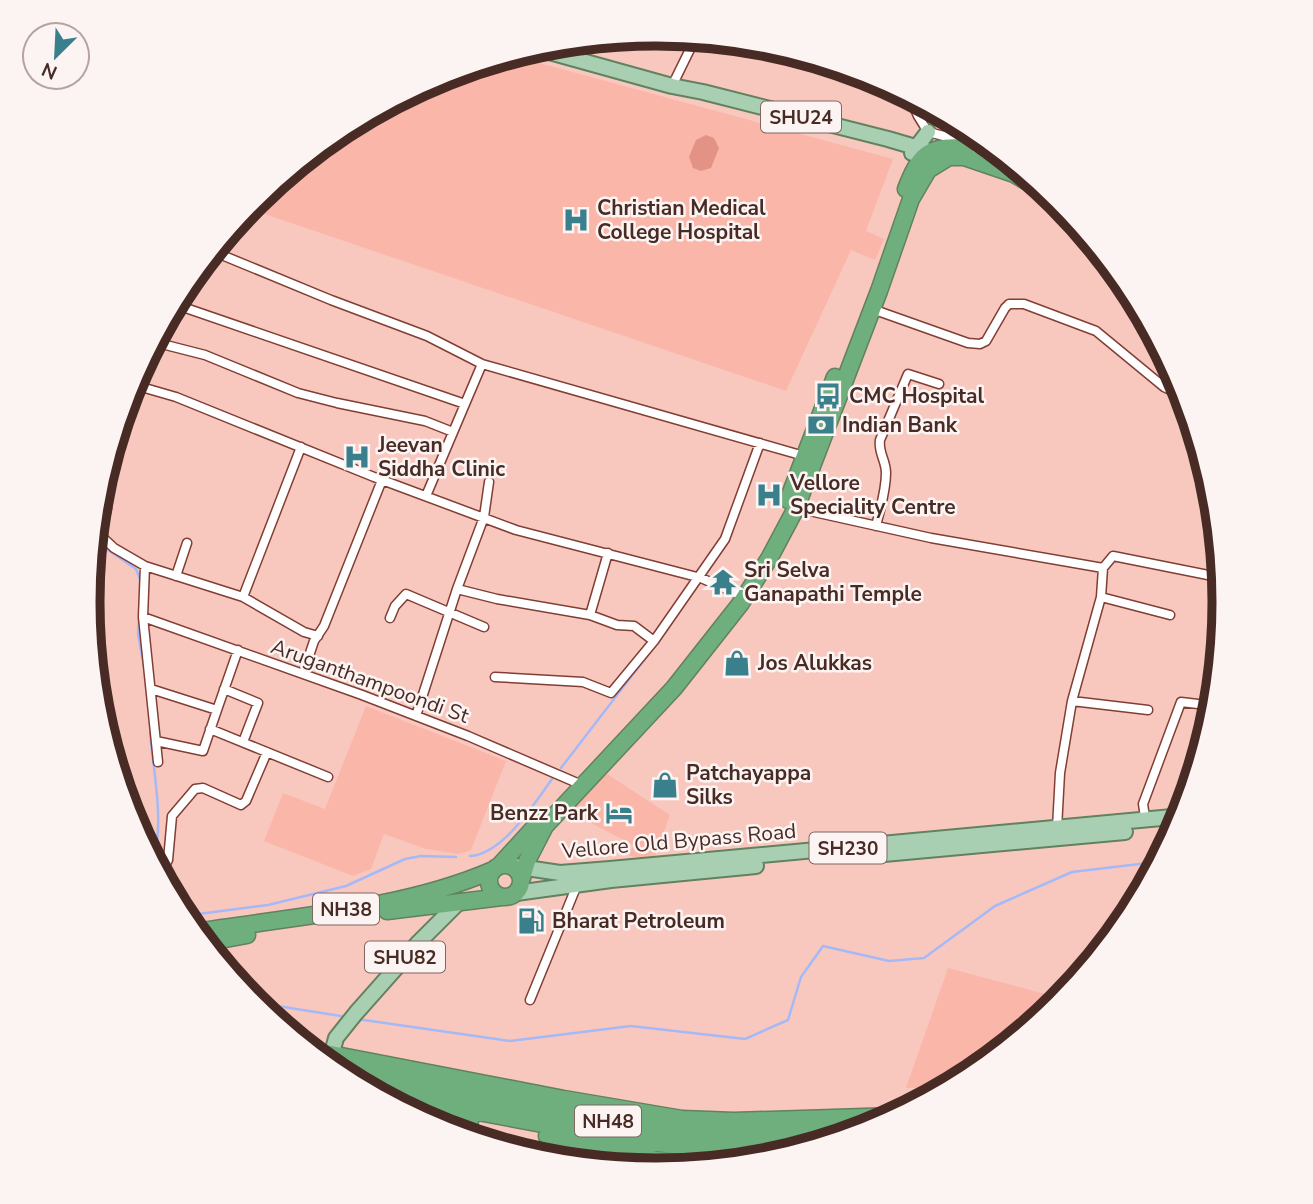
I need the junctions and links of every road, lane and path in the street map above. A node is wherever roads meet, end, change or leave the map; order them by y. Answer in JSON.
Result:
{"nodes":[{"id":1,"x":691,"y":47,"type":"edge"},
{"id":2,"x":567,"y":53,"type":"edge"},
{"id":3,"x":671,"y":86,"type":"junction"},
{"id":4,"x":915,"y":109,"type":"edge"},
{"id":5,"x":928,"y":132,"type":"junction"},
{"id":6,"x":970,"y":142,"type":"edge"},
{"id":7,"x":975,"y":145,"type":"edge"},
{"id":8,"x":927,"y":155,"type":"junction"},
{"id":9,"x":1014,"y":177,"type":"edge"},
{"id":10,"x":222,"y":255,"type":"edge"},
{"id":11,"x":185,"y":308,"type":"edge"},
{"id":12,"x":872,"y":309,"type":"junction"},
{"id":13,"x":164,"y":344,"type":"edge"},
{"id":14,"x":482,"y":364,"type":"junction"},
{"id":15,"x":939,"y":384,"type":"dead end"},
{"id":16,"x":143,"y":387,"type":"edge"},
{"id":17,"x":1171,"y":390,"type":"edge"},
{"id":18,"x":465,"y":404,"type":"junction"},
{"id":19,"x":453,"y":432,"type":"junction"},
{"id":20,"x":760,"y":443,"type":"junction"},
{"id":21,"x":301,"y":447,"type":"junction"},
{"id":22,"x":804,"y":456,"type":"junction"},
{"id":23,"x":382,"y":480,"type":"junction"},
{"id":24,"x":489,"y":482,"type":"dead end"},
{"id":25,"x":426,"y":496,"type":"junction"},
{"id":26,"x":796,"y":508,"type":"junction"},
{"id":27,"x":484,"y":517,"type":"junction"},
{"id":28,"x":876,"y":526,"type":"junction"},
{"id":29,"x":104,"y":539,"type":"edge"},
{"id":30,"x":187,"y":543,"type":"dead end"},
{"id":31,"x":103,"y":547,"type":"edge"},
{"id":32,"x":114,"y":548,"type":"junction"},
{"id":33,"x":608,"y":553,"type":"junction"},
{"id":34,"x":145,"y":566,"type":"junction"},
{"id":35,"x":1102,"y":568,"type":"junction"},
{"id":36,"x":176,"y":576,"type":"junction"},
{"id":37,"x":1212,"y":576,"type":"edge"},
{"id":38,"x":697,"y":577,"type":"junction"},
{"id":39,"x":457,"y":589,"type":"junction"},
{"id":40,"x":741,"y":595,"type":"junction"},
{"id":41,"x":243,"y":597,"type":"junction"},
{"id":42,"x":1101,"y":597,"type":"junction"},
{"id":43,"x":449,"y":613,"type":"junction"},
{"id":44,"x":590,"y":615,"type":"junction"},
{"id":45,"x":1170,"y":615,"type":"dead end"},
{"id":46,"x":143,"y":617,"type":"junction"},
{"id":47,"x":390,"y":618,"type":"dead end"},
{"id":48,"x":484,"y":627,"type":"dead end"},
{"id":49,"x":318,"y":636,"type":"junction"},
{"id":50,"x":654,"y":641,"type":"junction"},
{"id":51,"x":238,"y":650,"type":"junction"},
{"id":52,"x":303,"y":674,"type":"junction"},
{"id":53,"x":495,"y":677,"type":"dead end"},
{"id":54,"x":151,"y":689,"type":"junction"},
{"id":55,"x":224,"y":689,"type":"junction"},
{"id":56,"x":1072,"y":701,"type":"junction"},
{"id":57,"x":1203,"y":705,"type":"edge"},
{"id":58,"x":217,"y":710,"type":"junction"},
{"id":59,"x":1148,"y":710,"type":"dead end"},
{"id":60,"x":416,"y":716,"type":"junction"},
{"id":61,"x":211,"y":729,"type":"junction"},
{"id":62,"x":156,"y":741,"type":"junction"},
{"id":63,"x":243,"y":742,"type":"junction"},
{"id":64,"x":267,"y":752,"type":"junction"},
{"id":65,"x":158,"y":762,"type":"dead end"},
{"id":66,"x":328,"y":777,"type":"dead end"},
{"id":67,"x":579,"y":783,"type":"junction"},
{"id":68,"x":1145,"y":817,"type":"dead end"},
{"id":69,"x":1170,"y":817,"type":"edge"},
{"id":70,"x":1165,"y":827,"type":"edge"},
{"id":71,"x":1057,"y":828,"type":"junction"},
{"id":72,"x":166,"y":864,"type":"edge"},
{"id":73,"x":510,"y":869,"type":"junction"},
{"id":74,"x":577,"y":885,"type":"junction"},
{"id":75,"x":509,"y":895,"type":"junction"},
{"id":76,"x":457,"y":904,"type":"junction"},
{"id":77,"x":207,"y":930,"type":"edge"},
{"id":78,"x":215,"y":941,"type":"edge"},
{"id":79,"x":530,"y":1000,"type":"dead end"},
{"id":80,"x":333,"y":1053,"type":"edge"},
{"id":81,"x":356,"y":1071,"type":"edge"},
{"id":82,"x":359,"y":1072,"type":"edge"},
{"id":83,"x":399,"y":1095,"type":"edge"},
{"id":84,"x":444,"y":1116,"type":"edge"},
{"id":85,"x":867,"y":1117,"type":"edge"},
{"id":86,"x":834,"y":1129,"type":"edge"},
{"id":87,"x":567,"y":1140,"type":"junction"},
{"id":88,"x":779,"y":1145,"type":"edge"},
{"id":89,"x":563,"y":1151,"type":"edge"},
{"id":90,"x":647,"y":1158,"type":"edge"}],
"edges":[{"from":1,"to":3,"type":"street"},
{"from":2,"to":3,"type":"main road","number":"SHU24"},
{"from":3,"to":8,"type":"main road","number":"SHU24"},
{"from":4,"to":5,"type":"street"},
{"from":5,"to":6,"type":"street"},
{"from":5,"to":8,"type":"main road"},
{"from":7,"to":8,"type":"highway"},
{"from":8,"to":9,"type":"highway"},
{"from":8,"to":12,"type":"highway","number":"NH38"},
{"from":8,"to":22,"type":"highway","number":"NH38"},
{"from":10,"to":14,"type":"street"},
{"from":11,"to":18,"type":"street"},
{"from":12,"to":17,"type":"street"},
{"from":12,"to":26,"type":"highway","number":"NH38"},
{"from":13,"to":19,"type":"street"},
{"from":14,"to":18,"type":"street"},
{"from":14,"to":20,"type":"street"},
{"from":15,"to":28,"type":"street"},
{"from":16,"to":21,"type":"street"},
{"from":18,"to":19,"type":"street"},
{"from":19,"to":25,"type":"street"},
{"from":20,"to":22,"type":"street"},
{"from":20,"to":38,"type":"street"},
{"from":21,"to":23,"type":"street"},
{"from":21,"to":41,"type":"street"},
{"from":22,"to":40,"type":"highway","number":"NH38"},
{"from":23,"to":25,"type":"street"},
{"from":23,"to":49,"type":"street"},
{"from":24,"to":27,"type":"street"},
{"from":25,"to":27,"type":"street"},
{"from":26,"to":28,"type":"street"},
{"from":26,"to":40,"type":"highway","number":"NH38"},
{"from":27,"to":33,"type":"street"},
{"from":27,"to":39,"type":"street"},
{"from":28,"to":35,"type":"street"},
{"from":29,"to":32,"type":"street"},
{"from":30,"to":36,"type":"street"},
{"from":31,"to":32,"type":"street"},
{"from":32,"to":34,"type":"street"},
{"from":33,"to":38,"type":"street"},
{"from":33,"to":44,"type":"street"},
{"from":34,"to":36,"type":"street"},
{"from":34,"to":46,"type":"street"},
{"from":35,"to":37,"type":"street"},
{"from":35,"to":42,"type":"street"},
{"from":36,"to":41,"type":"street"},
{"from":38,"to":40,"type":"street"},
{"from":38,"to":50,"type":"street"},
{"from":39,"to":43,"type":"street"},
{"from":39,"to":44,"type":"street"},
{"from":40,"to":67,"type":"highway","number":"NH38"},
{"from":41,"to":49,"type":"street"},
{"from":42,"to":45,"type":"street"},
{"from":42,"to":56,"type":"street"},
{"from":43,"to":47,"type":"street"},
{"from":43,"to":48,"type":"street"},
{"from":43,"to":60,"type":"street"},
{"from":44,"to":50,"type":"street"},
{"from":46,"to":51,"type":"street","name":"Aruganthampoondi St"},
{"from":46,"to":54,"type":"street"},
{"from":49,"to":52,"type":"street"},
{"from":50,"to":53,"type":"street"},
{"from":51,"to":52,"type":"street","name":"Aruganthampoondi St"},
{"from":51,"to":55,"type":"street"},
{"from":52,"to":60,"type":"street","name":"Aruganthampoondi St"},
{"from":54,"to":58,"type":"street"},
{"from":54,"to":62,"type":"street"},
{"from":55,"to":58,"type":"street"},
{"from":55,"to":63,"type":"street"},
{"from":56,"to":59,"type":"street"},
{"from":56,"to":71,"type":"street"},
{"from":57,"to":68,"type":"street"},
{"from":58,"to":61,"type":"street"},
{"from":60,"to":67,"type":"street","name":"Aruganthampoondi St"},
{"from":61,"to":62,"type":"street"},
{"from":61,"to":63,"type":"street"},
{"from":62,"to":65,"type":"street"},
{"from":63,"to":64,"type":"street"},
{"from":64,"to":66,"type":"street"},
{"from":64,"to":72,"type":"street"},
{"from":67,"to":73,"type":"highway","number":"NH38"},
{"from":67,"to":73,"type":"highway","number":"NH38"},
{"from":69,"to":71,"type":"main road","name":"Vellore Old Bypass Road","number":"SH230"},
{"from":70,"to":74,"type":"main road","name":"Vellore Old Bypass Road","number":"SH230"},
{"from":71,"to":73,"type":"main road","name":"Vellore Old Bypass Road","number":"SH230"},
{"from":73,"to":75,"type":"highway","number":"NH38"},
{"from":73,"to":75,"type":"highway"},
{"from":73,"to":77,"type":"highway","number":"NH38"},
{"from":74,"to":75,"type":"main road","name":"Vellore Old Bypass Road","number":"SH230"},
{"from":74,"to":79,"type":"street"},
{"from":75,"to":76,"type":"highway","number":"NH38"},
{"from":76,"to":78,"type":"highway","number":"NH38"},
{"from":76,"to":80,"type":"main road","number":"SHU82"},
{"from":80,"to":81,"type":"highway","number":"NH48"},
{"from":80,"to":85,"type":"highway"},
{"from":82,"to":86,"type":"highway","number":"NH48"},
{"from":83,"to":88,"type":"highway","number":"NH48"},
{"from":84,"to":87,"type":"highway"},
{"from":87,"to":89,"type":"street"},
{"from":87,"to":90,"type":"highway"}]}
